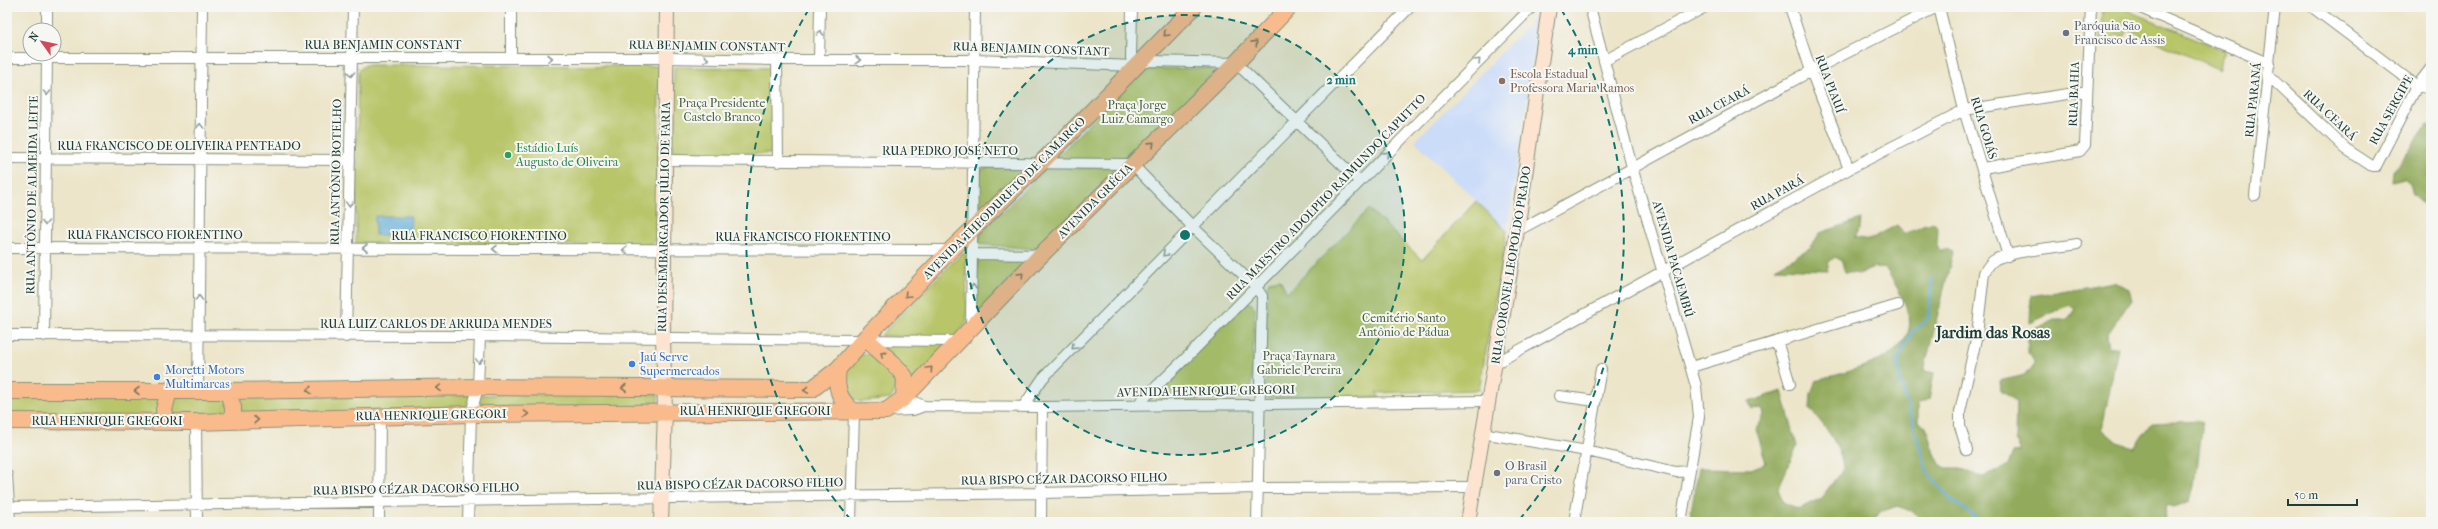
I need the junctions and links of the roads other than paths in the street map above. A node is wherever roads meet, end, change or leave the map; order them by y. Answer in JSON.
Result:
{"nodes":[{"id":1,"x":47,"y":7,"type":"edge"},
{"id":2,"x":202,"y":7,"type":"edge"},
{"id":3,"x":353,"y":7,"type":"edge"},
{"id":4,"x":511,"y":7,"type":"edge"},
{"id":5,"x":667,"y":7,"type":"edge"},
{"id":6,"x":820,"y":7,"type":"edge"},
{"id":7,"x":975,"y":7,"type":"edge"},
{"id":8,"x":1132,"y":7,"type":"edge"},
{"id":9,"x":1194,"y":7,"type":"edge"},
{"id":10,"x":1289,"y":7,"type":"edge"},
{"id":11,"x":1410,"y":7,"type":"edge"},
{"id":12,"x":1532,"y":7,"type":"edge"},
{"id":13,"x":1549,"y":7,"type":"edge"},
{"id":14,"x":1590,"y":7,"type":"edge"},
{"id":15,"x":1705,"y":7,"type":"edge"},
{"id":16,"x":1790,"y":7,"type":"edge"},
{"id":17,"x":1938,"y":7,"type":"edge"},
{"id":18,"x":2091,"y":7,"type":"edge"},
{"id":19,"x":2138,"y":7,"type":"edge"},
{"id":20,"x":2274,"y":7,"type":"edge"},
{"id":21,"x":2312,"y":7,"type":"edge"},
{"id":22,"x":47,"y":22,"type":"edge"},
{"id":23,"x":62,"y":56,"type":"edge"},
{"id":24,"x":22,"y":57,"type":"edge"},
{"id":25,"x":7,"y":58,"type":"edge"},
{"id":26,"x":201,"y":58,"type":"junction"},
{"id":27,"x":511,"y":58,"type":"junction"},
{"id":28,"x":666,"y":58,"type":"junction"},
{"id":29,"x":352,"y":59,"type":"junction"},
{"id":30,"x":777,"y":60,"type":"junction"},
{"id":31,"x":819,"y":60,"type":"junction"},
{"id":32,"x":975,"y":60,"type":"junction"},
{"id":33,"x":1604,"y":61,"type":"junction"},
{"id":34,"x":47,"y":62,"type":"edge"},
{"id":35,"x":1236,"y":63,"type":"junction"},
{"id":36,"x":2270,"y":64,"type":"junction"},
{"id":37,"x":1135,"y":66,"type":"junction"},
{"id":38,"x":2431,"y":68,"type":"edge"},
{"id":39,"x":1811,"y":70,"type":"junction"},
{"id":40,"x":2269,"y":76,"type":"junction"},
{"id":41,"x":2418,"y":86,"type":"junction"},
{"id":42,"x":2431,"y":89,"type":"edge"},
{"id":43,"x":2087,"y":91,"type":"junction"},
{"id":44,"x":1964,"y":110,"type":"junction"},
{"id":45,"x":1297,"y":120,"type":"junction"},
{"id":46,"x":7,"y":158,"type":"edge"},
{"id":47,"x":46,"y":158,"type":"junction"},
{"id":48,"x":200,"y":158,"type":"junction"},
{"id":49,"x":350,"y":160,"type":"junction"},
{"id":50,"x":665,"y":160,"type":"junction"},
{"id":51,"x":778,"y":162,"type":"junction"},
{"id":52,"x":973,"y":164,"type":"junction"},
{"id":53,"x":1040,"y":164,"type":"junction"},
{"id":54,"x":1132,"y":164,"type":"junction"},
{"id":55,"x":2376,"y":166,"type":"joint"},
{"id":56,"x":1632,"y":167,"type":"junction"},
{"id":57,"x":1983,"y":168,"type":"junction"},
{"id":58,"x":1849,"y":169,"type":"junction"},
{"id":59,"x":1359,"y":181,"type":"junction"},
{"id":60,"x":2256,"y":195,"type":"dead end"},
{"id":61,"x":1192,"y":226,"type":"junction"},
{"id":62,"x":1517,"y":231,"type":"junction"},
{"id":63,"x":973,"y":232,"type":"junction"},
{"id":64,"x":2077,"y":244,"type":"dead end"},
{"id":65,"x":7,"y":248,"type":"edge"},
{"id":66,"x":44,"y":248,"type":"junction"},
{"id":67,"x":199,"y":248,"type":"junction"},
{"id":68,"x":347,"y":248,"type":"junction"},
{"id":69,"x":951,"y":250,"type":"junction"},
{"id":70,"x":664,"y":251,"type":"junction"},
{"id":71,"x":973,"y":254,"type":"junction"},
{"id":72,"x":1041,"y":255,"type":"junction"},
{"id":73,"x":2008,"y":256,"type":"junction"},
{"id":74,"x":1663,"y":271,"type":"junction"},
{"id":75,"x":1256,"y":287,"type":"junction"},
{"id":76,"x":1898,"y":305,"type":"dead end"},
{"id":77,"x":971,"y":326,"type":"junction"},
{"id":78,"x":7,"y":335,"type":"edge"},
{"id":79,"x":44,"y":336,"type":"junction"},
{"id":80,"x":198,"y":336,"type":"junction"},
{"id":81,"x":480,"y":336,"type":"junction"},
{"id":82,"x":346,"y":337,"type":"junction"},
{"id":83,"x":663,"y":337,"type":"junction"},
{"id":84,"x":865,"y":338,"type":"junction"},
{"id":85,"x":957,"y":340,"type":"junction"},
{"id":86,"x":1778,"y":341,"type":"junction"},
{"id":87,"x":1496,"y":362,"type":"junction"},
{"id":88,"x":1691,"y":368,"type":"junction"},
{"id":89,"x":838,"y":369,"type":"junction"},
{"id":90,"x":1601,"y":369,"type":"dead end"},
{"id":91,"x":1790,"y":384,"type":"dead end"},
{"id":92,"x":478,"y":387,"type":"junction"},
{"id":93,"x":663,"y":388,"type":"junction"},
{"id":94,"x":169,"y":390,"type":"junction"},
{"id":95,"x":198,"y":391,"type":"junction"},
{"id":96,"x":227,"y":391,"type":"junction"},
{"id":97,"x":7,"y":392,"type":"edge"},
{"id":98,"x":1559,"y":396,"type":"dead end"},
{"id":99,"x":904,"y":398,"type":"junction"},
{"id":100,"x":1488,"y":401,"type":"junction"},
{"id":101,"x":1595,"y":401,"type":"junction"},
{"id":102,"x":1259,"y":404,"type":"junction"},
{"id":103,"x":1137,"y":405,"type":"junction"},
{"id":104,"x":924,"y":406,"type":"junction"},
{"id":105,"x":1023,"y":407,"type":"junction"},
{"id":106,"x":1042,"y":407,"type":"junction"},
{"id":107,"x":665,"y":411,"type":"junction"},
{"id":108,"x":886,"y":411,"type":"junction"},
{"id":109,"x":854,"y":412,"type":"junction"},
{"id":110,"x":470,"y":414,"type":"junction"},
{"id":111,"x":380,"y":416,"type":"junction"},
{"id":112,"x":233,"y":420,"type":"junction"},
{"id":113,"x":7,"y":421,"type":"edge"},
{"id":114,"x":168,"y":422,"type":"junction"},
{"id":115,"x":196,"y":422,"type":"junction"},
{"id":116,"x":1482,"y":433,"type":"junction"},
{"id":117,"x":1967,"y":450,"type":"dead end"},
{"id":118,"x":1587,"y":451,"type":"junction"},
{"id":119,"x":1689,"y":471,"type":"junction"},
{"id":120,"x":7,"y":475,"type":"edge"},
{"id":121,"x":1474,"y":487,"type":"junction"},
{"id":122,"x":1258,"y":488,"type":"junction"},
{"id":123,"x":1040,"y":493,"type":"junction"},
{"id":124,"x":851,"y":496,"type":"junction"},
{"id":125,"x":662,"y":498,"type":"junction"},
{"id":126,"x":468,"y":500,"type":"junction"},
{"id":127,"x":380,"y":503,"type":"junction"},
{"id":128,"x":196,"y":506,"type":"junction"},
{"id":129,"x":8,"y":507,"type":"edge"},
{"id":130,"x":10,"y":522,"type":"edge"},
{"id":131,"x":197,"y":522,"type":"edge"},
{"id":132,"x":380,"y":522,"type":"edge"},
{"id":133,"x":468,"y":522,"type":"edge"},
{"id":134,"x":661,"y":522,"type":"edge"},
{"id":135,"x":851,"y":522,"type":"edge"},
{"id":136,"x":1041,"y":522,"type":"edge"},
{"id":137,"x":1257,"y":522,"type":"edge"},
{"id":138,"x":1468,"y":522,"type":"edge"},
{"id":139,"x":1574,"y":522,"type":"edge"},
{"id":140,"x":1681,"y":522,"type":"edge"}],
"edges":[{"from":1,"to":22,"type":"street"},
{"from":2,"to":26,"type":"street"},
{"from":3,"to":29,"type":"street","name":"RUA ANTÔNIO BOTELHO"},
{"from":4,"to":27,"type":"street"},
{"from":5,"to":28,"type":"street","name":"RUA DESEMBARGADOR JÚLIO DE FARIA"},
{"from":31,"to":6,"type":"street","one_way":true},
{"from":7,"to":32,"type":"street"},
{"from":8,"to":37,"type":"street"},
{"from":9,"to":37,"type":"main road","name":"AVENIDA THEODURETO DE CAMARGO","one_way":true},
{"from":35,"to":10,"type":"main road","name":"AVENIDA GRÉCIA","one_way":true},
{"from":11,"to":45,"type":"street"},
{"from":59,"to":12,"type":"street","name":"RUA MAESTRO ADOLPHO RAIMUNDO CAPUTTO","one_way":true},
{"from":13,"to":62,"type":"street","name":"RUA CORONEL LEOPOLDO PRADO"},
{"from":14,"to":33,"type":"street","name":"AVENIDA PACAEMBÚ"},
{"from":15,"to":33,"type":"street"},
{"from":16,"to":39,"type":"street","name":"RUA PIAUÍ"},
{"from":17,"to":39,"type":"street","name":"RUA CEARÁ"},
{"from":17,"to":44,"type":"street","name":"RUA GOIÁS"},
{"from":18,"to":43,"type":"street","name":"RUA BAHIA"},
{"from":19,"to":36,"type":"street"},
{"from":20,"to":36,"type":"street","name":"RUA PARANÁ"},
{"from":21,"to":41,"type":"street"},
{"from":23,"to":26,"type":"street","name":"RUA BENJAMIN CONSTANT"},
{"from":24,"to":25,"type":"street","name":"RUA BENJAMIN CONSTANT"},
{"from":26,"to":29,"type":"street","name":"RUA BENJAMIN CONSTANT"},
{"from":48,"to":26,"type":"street","one_way":true},
{"from":27,"to":28,"type":"street","name":"RUA BENJAMIN CONSTANT","one_way":true},
{"from":27,"to":29,"type":"street","name":"RUA BENJAMIN CONSTANT"},
{"from":28,"to":30,"type":"street","name":"RUA BENJAMIN CONSTANT","one_way":true},
{"from":28,"to":50,"type":"street","name":"RUA DESEMBARGADOR JÚLIO DE FARIA"},
{"from":29,"to":49,"type":"street","name":"RUA ANTÔNIO BOTELHO","one_way":true},
{"from":30,"to":31,"type":"street","name":"RUA BENJAMIN CONSTANT"},
{"from":30,"to":51,"type":"street"},
{"from":31,"to":32,"type":"street","name":"RUA BENJAMIN CONSTANT","one_way":true},
{"from":32,"to":37,"type":"street","name":"RUA BENJAMIN CONSTANT"},
{"from":32,"to":52,"type":"street"},
{"from":33,"to":56,"type":"street","name":"AVENIDA PACAEMBÚ"},
{"from":34,"to":47,"type":"street","name":"RUA ANTÔNIO DE ALMEIDA LEITE","one_way":true},
{"from":35,"to":37,"type":"street","name":"RUA BENJAMIN CONSTANT"},
{"from":35,"to":45,"type":"street"},
{"from":54,"to":35,"type":"main road","name":"AVENIDA GRÉCIA","one_way":true},
{"from":36,"to":40,"type":"street","name":"RUA PARANÁ"},
{"from":37,"to":53,"type":"main road","name":"AVENIDA THEODURETO DE CAMARGO"},
{"from":38,"to":41,"type":"street","name":"RUA SERGIPE"},
{"from":39,"to":56,"type":"street","name":"RUA CEARÁ"},
{"from":39,"to":58,"type":"street","name":"RUA PIAUÍ"},
{"from":40,"to":55,"type":"street","name":"RUA CEARÁ"},
{"from":40,"to":60,"type":"street","name":"RUA PARANÁ"},
{"from":41,"to":42,"type":"street"},
{"from":41,"to":55,"type":"street","name":"RUA SERGIPE"},
{"from":43,"to":44,"type":"street","name":"RUA PARÁ"},
{"from":43,"to":57,"type":"street","name":"RUA BAHIA"},
{"from":44,"to":57,"type":"street","name":"RUA GOIÁS"},
{"from":44,"to":58,"type":"street","name":"RUA PARÁ"},
{"from":45,"to":59,"type":"street"},
{"from":45,"to":61,"type":"street"},
{"from":46,"to":47,"type":"street","name":"RUA FRANCISCO DE OLIVEIRA PENTEADO"},
{"from":47,"to":48,"type":"street","name":"RUA FRANCISCO DE OLIVEIRA PENTEADO"},
{"from":47,"to":66,"type":"street","name":"RUA ANTÔNIO DE ALMEIDA LEITE","one_way":true},
{"from":48,"to":49,"type":"street","name":"RUA FRANCISCO DE OLIVEIRA PENTEADO"},
{"from":48,"to":67,"type":"street"},
{"from":49,"to":68,"type":"street","name":"RUA ANTÔNIO BOTELHO","one_way":true},
{"from":50,"to":51,"type":"street","name":"RUA PEDRO JOSÉ NETO"},
{"from":50,"to":70,"type":"street","name":"RUA DESEMBARGADOR JÚLIO DE FARIA"},
{"from":51,"to":52,"type":"street","name":"RUA PEDRO JOSÉ NETO"},
{"from":52,"to":53,"type":"street","name":"RUA PEDRO JOSÉ NETO"},
{"from":52,"to":63,"type":"street"},
{"from":53,"to":54,"type":"street","name":"RUA PEDRO JOSÉ NETO"},
{"from":53,"to":63,"type":"main road","name":"AVENIDA THEODURETO DE CAMARGO"},
{"from":54,"to":61,"type":"street"},
{"from":54,"to":72,"type":"main road","name":"AVENIDA GRÉCIA"},
{"from":56,"to":62,"type":"street","name":"RUA CEARÁ"},
{"from":56,"to":74,"type":"street","name":"AVENIDA PACAEMBÚ"},
{"from":57,"to":73,"type":"street","name":"RUA GOIÁS"},
{"from":58,"to":74,"type":"street","name":"RUA PARÁ"},
{"from":59,"to":75,"type":"street","name":"RUA MAESTRO ADOLPHO RAIMUNDO CAPUTTO"},
{"from":61,"to":75,"type":"street"},
{"from":61,"to":105,"type":"street","one_way":true},
{"from":62,"to":87,"type":"street","name":"RUA CORONEL LEOPOLDO PRADO"},
{"from":63,"to":69,"type":"main road","name":"AVENIDA THEODURETO DE CAMARGO"},
{"from":63,"to":71,"type":"street"},
{"from":64,"to":73,"type":"street"},
{"from":65,"to":66,"type":"street","name":"RUA FRANCISCO FIORENTINO"},
{"from":66,"to":67,"type":"street","name":"RUA FRANCISCO FIORENTINO"},
{"from":66,"to":79,"type":"street","name":"RUA ANTÔNIO DE ALMEIDA LEITE"},
{"from":67,"to":68,"type":"street","name":"RUA FRANCISCO FIORENTINO"},
{"from":80,"to":67,"type":"street","one_way":true},
{"from":70,"to":68,"type":"street","name":"RUA FRANCISCO FIORENTINO","one_way":true},
{"from":68,"to":82,"type":"street","name":"RUA ANTÔNIO BOTELHO"},
{"from":69,"to":70,"type":"street","name":"RUA FRANCISCO FIORENTINO"},
{"from":69,"to":84,"type":"main road","name":"AVENIDA THEODURETO DE CAMARGO","one_way":true},
{"from":70,"to":83,"type":"street","name":"RUA DESEMBARGADOR JÚLIO DE FARIA"},
{"from":71,"to":72,"type":"street"},
{"from":77,"to":71,"type":"street","one_way":true},
{"from":77,"to":72,"type":"main road","name":"AVENIDA GRÉCIA","one_way":true},
{"from":73,"to":117,"type":"street"},
{"from":74,"to":87,"type":"street","name":"RUA PARÁ"},
{"from":74,"to":88,"type":"street","name":"AVENIDA PACAEMBÚ"},
{"from":75,"to":102,"type":"street"},
{"from":75,"to":103,"type":"street","name":"RUA MAESTRO ADOLPHO RAIMUNDO CAPUTTO"},
{"from":76,"to":86,"type":"street"},
{"from":77,"to":85,"type":"main road","name":"AVENIDA GRÉCIA"},
{"from":78,"to":79,"type":"street","name":"RUA LUIZ CARLOS DE ARRUDA MENDES"},
{"from":79,"to":80,"type":"street","name":"RUA LUIZ CARLOS DE ARRUDA MENDES"},
{"from":80,"to":82,"type":"street","name":"RUA LUIZ CARLOS DE ARRUDA MENDES"},
{"from":80,"to":95,"type":"street"},
{"from":81,"to":82,"type":"street","name":"RUA LUIZ CARLOS DE ARRUDA MENDES"},
{"from":81,"to":83,"type":"street","name":"RUA LUIZ CARLOS DE ARRUDA MENDES"},
{"from":81,"to":92,"type":"street","one_way":true},
{"from":83,"to":84,"type":"street","name":"RUA LUIZ CARLOS DE ARRUDA MENDES"},
{"from":83,"to":93,"type":"street","name":"RUA DESEMBARGADOR JÚLIO DE FARIA"},
{"from":84,"to":85,"type":"street","name":"RUA LUIZ CARLOS DE ARRUDA MENDES"},
{"from":84,"to":89,"type":"main road"},
{"from":99,"to":84,"type":"main road","one_way":true},
{"from":99,"to":85,"type":"main road","name":"AVENIDA GRÉCIA","one_way":true},
{"from":86,"to":88,"type":"street"},
{"from":86,"to":91,"type":"street"},
{"from":87,"to":100,"type":"street","name":"RUA CORONEL LEOPOLDO PRADO"},
{"from":88,"to":119,"type":"street","name":"AVENIDA PACAEMBÚ"},
{"from":89,"to":93,"type":"main road","name":"RUA HENRIQUE GREGORI","one_way":true},
{"from":89,"to":109,"type":"main road"},
{"from":90,"to":101,"type":"street"},
{"from":93,"to":92,"type":"main road","name":"RUA HENRIQUE GREGORI","one_way":true},
{"from":92,"to":96,"type":"main road","name":"RUA HENRIQUE GREGORI","one_way":true},
{"from":92,"to":110,"type":"street"},
{"from":93,"to":107,"type":"street","name":"RUA DESEMBARGADOR JÚLIO DE FARIA"},
{"from":94,"to":95,"type":"main road","name":"RUA HENRIQUE GREGORI"},
{"from":94,"to":97,"type":"main road","name":"RUA HENRIQUE GREGORI","one_way":true},
{"from":94,"to":114,"type":"main road"},
{"from":95,"to":96,"type":"main road","name":"RUA HENRIQUE GREGORI"},
{"from":96,"to":112,"type":"main road"},
{"from":98,"to":101,"type":"street"},
{"from":99,"to":104,"type":"street"},
{"from":99,"to":108,"type":"main road"},
{"from":100,"to":102,"type":"street","name":"AVENIDA HENRIQUE GREGORI"},
{"from":100,"to":116,"type":"street","name":"RUA CORONEL LEOPOLDO PRADO"},
{"from":101,"to":118,"type":"street"},
{"from":102,"to":103,"type":"street","name":"AVENIDA HENRIQUE GREGORI"},
{"from":102,"to":122,"type":"street"},
{"from":103,"to":106,"type":"street","name":"AVENIDA HENRIQUE GREGORI"},
{"from":104,"to":105,"type":"street","name":"AVENIDA HENRIQUE GREGORI"},
{"from":104,"to":108,"type":"street"},
{"from":105,"to":106,"type":"street","name":"AVENIDA HENRIQUE GREGORI"},
{"from":106,"to":123,"type":"street"},
{"from":107,"to":109,"type":"main road","name":"RUA HENRIQUE GREGORI"},
{"from":110,"to":107,"type":"main road","name":"RUA HENRIQUE GREGORI","one_way":true},
{"from":107,"to":125,"type":"street","name":"RUA DESEMBARGADOR JÚLIO DE FARIA"},
{"from":108,"to":109,"type":"main road"},
{"from":109,"to":124,"type":"street"},
{"from":110,"to":111,"type":"main road","name":"RUA HENRIQUE GREGORI"},
{"from":110,"to":126,"type":"street"},
{"from":112,"to":111,"type":"main road","name":"RUA HENRIQUE GREGORI","one_way":true},
{"from":111,"to":127,"type":"street"},
{"from":112,"to":115,"type":"main road","name":"RUA HENRIQUE GREGORI"},
{"from":113,"to":114,"type":"main road","name":"RUA HENRIQUE GREGORI"},
{"from":114,"to":115,"type":"main road","name":"RUA HENRIQUE GREGORI"},
{"from":115,"to":128,"type":"street"},
{"from":116,"to":118,"type":"street"},
{"from":116,"to":121,"type":"street","name":"RUA CORONEL LEOPOLDO PRADO"},
{"from":118,"to":119,"type":"street"},
{"from":118,"to":139,"type":"street"},
{"from":119,"to":140,"type":"street","name":"AVENIDA PACAEMBÚ"},
{"from":120,"to":129,"type":"street"},
{"from":121,"to":122,"type":"street","name":"RUA BISPO CÉZAR DACORSO FILHO"},
{"from":121,"to":138,"type":"street","name":"RUA CORONEL LEOPOLDO PRADO"},
{"from":122,"to":123,"type":"street","name":"RUA BISPO CÉZAR DACORSO FILHO"},
{"from":122,"to":137,"type":"street"},
{"from":123,"to":124,"type":"street","name":"RUA BISPO CÉZAR DACORSO FILHO"},
{"from":123,"to":136,"type":"street"},
{"from":124,"to":125,"type":"street","name":"RUA BISPO CÉZAR DACORSO FILHO"},
{"from":124,"to":135,"type":"street"},
{"from":125,"to":126,"type":"street","name":"RUA BISPO CÉZAR DACORSO FILHO"},
{"from":125,"to":134,"type":"street","name":"RUA DESEMBARGADOR JÚLIO DE FARIA"},
{"from":126,"to":127,"type":"street","name":"RUA BISPO CÉZAR DACORSO FILHO"},
{"from":126,"to":133,"type":"street"},
{"from":127,"to":128,"type":"street","name":"RUA BISPO CÉZAR DACORSO FILHO"},
{"from":127,"to":132,"type":"street"},
{"from":128,"to":129,"type":"street","name":"RUA BISPO CÉZAR DACORSO FILHO"},
{"from":128,"to":131,"type":"street"},
{"from":129,"to":130,"type":"street"}]}
